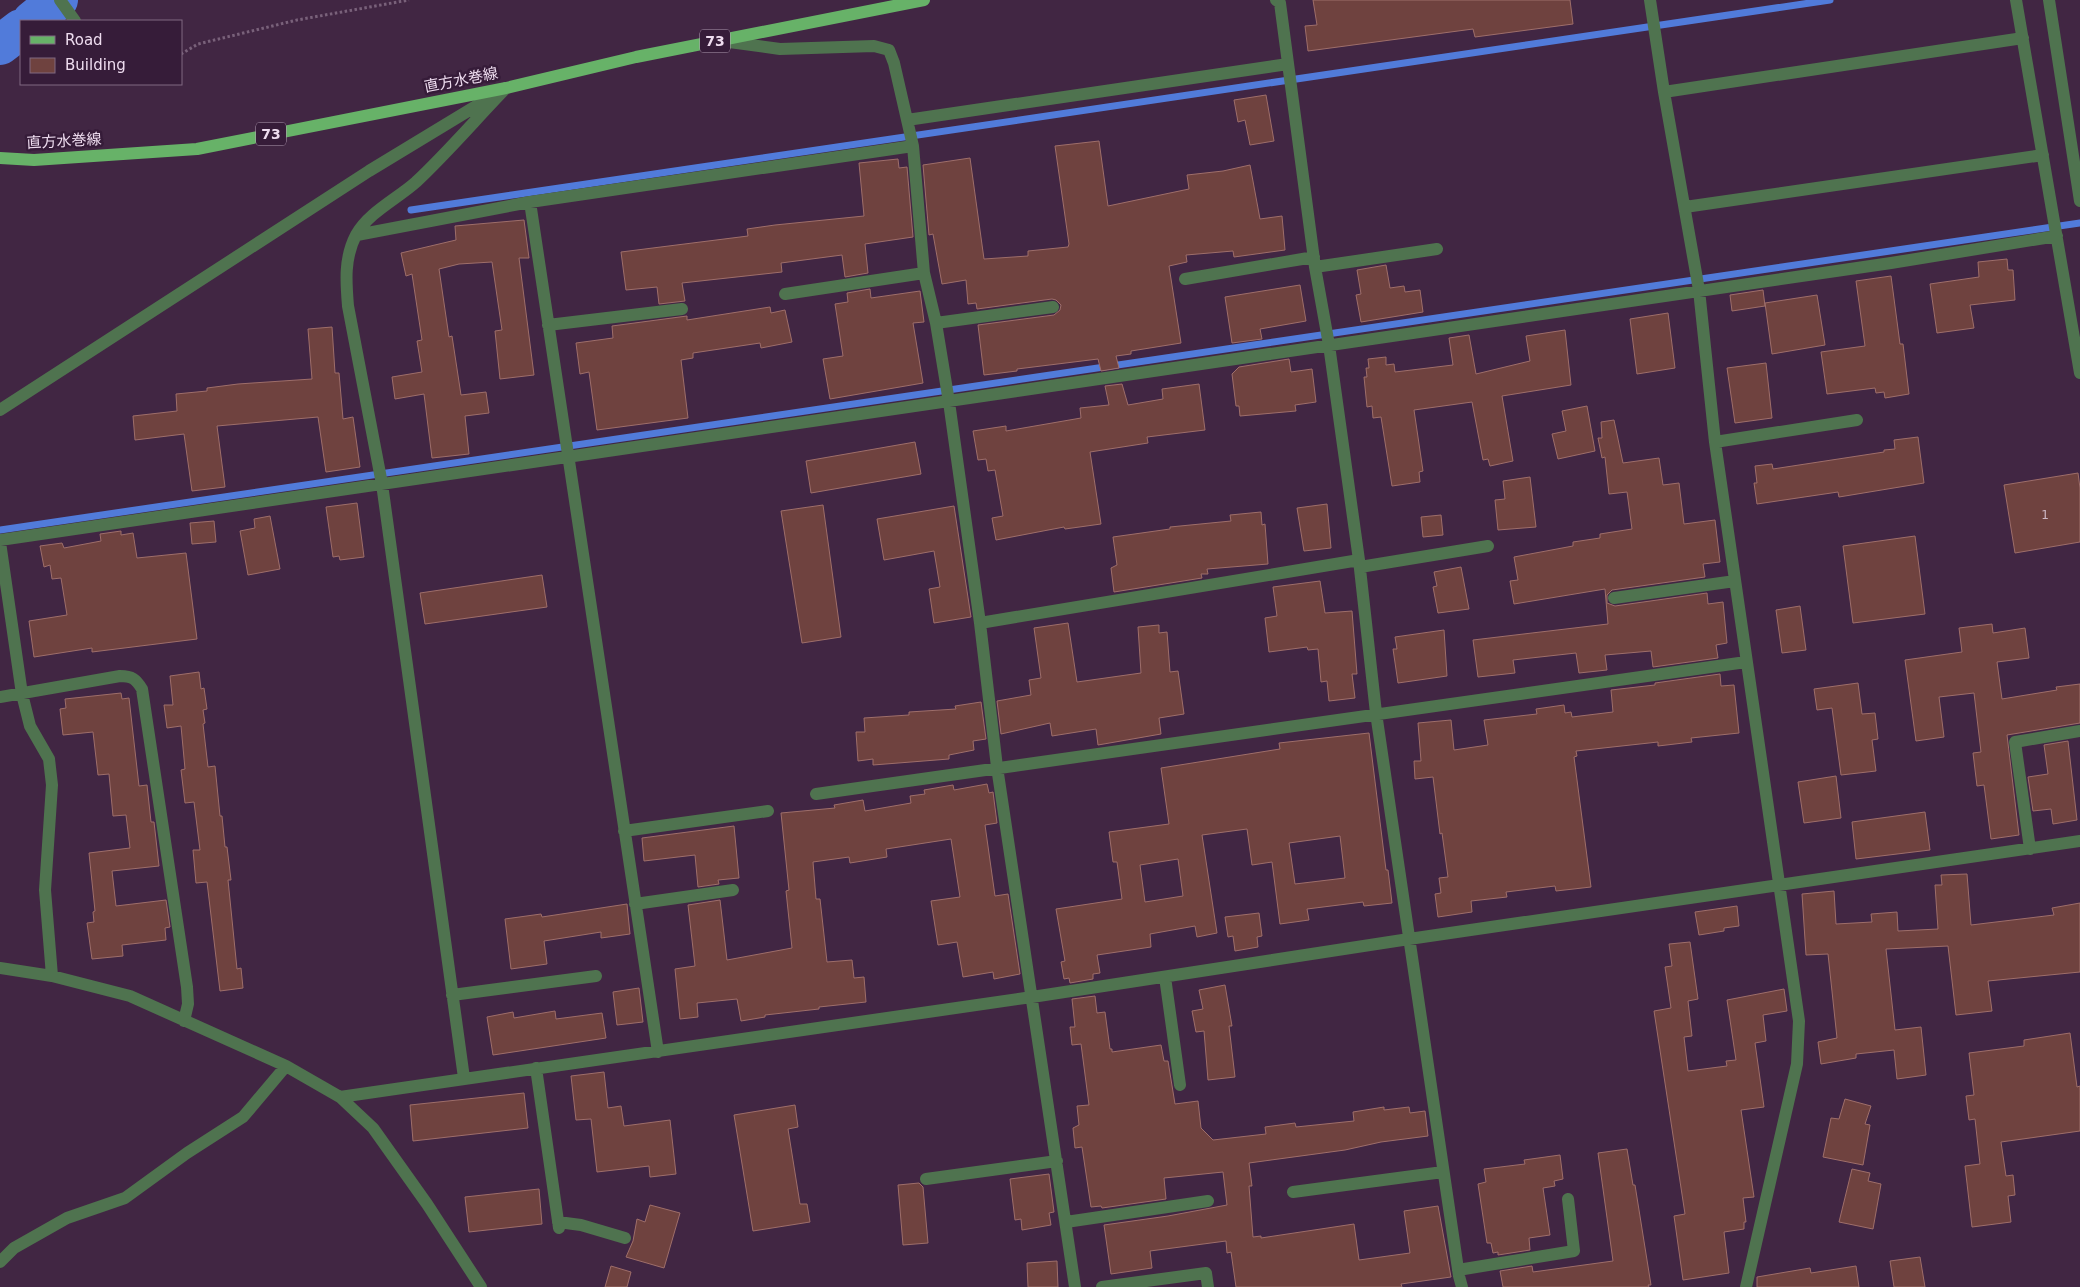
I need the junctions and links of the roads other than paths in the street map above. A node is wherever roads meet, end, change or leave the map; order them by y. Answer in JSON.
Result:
{"nodes":[{"id":1,"x":60,"y":0,"type":"edge"},
{"id":2,"x":924,"y":0,"type":"edge"},
{"id":3,"x":1276,"y":0,"type":"edge"},
{"id":4,"x":1650,"y":0,"type":"edge"},
{"id":5,"x":2016,"y":0,"type":"edge"},
{"id":6,"x":2049,"y":0,"type":"edge"},
{"id":7,"x":74,"y":20,"type":"edge"},
{"id":8,"x":2023,"y":38,"type":"junction"},
{"id":9,"x":719,"y":40,"type":"junction"},
{"id":10,"x":1289,"y":74,"type":"junction"},
{"id":11,"x":506,"y":88,"type":"junction"},
{"id":12,"x":1664,"y":92,"type":"junction"},
{"id":13,"x":910,"y":135,"type":"junction"},
{"id":14,"x":2043,"y":155,"type":"junction"},
{"id":15,"x":0,"y":158,"type":"edge"},
{"id":16,"x":2080,"y":201,"type":"edge"},
{"id":17,"x":530,"y":202,"type":"junction"},
{"id":18,"x":1685,"y":207,"type":"junction"},
{"id":19,"x":2056,"y":227,"type":"junction"},
{"id":20,"x":357,"y":235,"type":"junction"},
{"id":21,"x":1437,"y":249,"type":"dead end"},
{"id":22,"x":1314,"y":262,"type":"junction"},
{"id":23,"x":924,"y":273,"type":"junction"},
{"id":24,"x":1185,"y":278,"type":"dead end"},
{"id":25,"x":1697,"y":282,"type":"junction"},
{"id":26,"x":785,"y":294,"type":"dead end"},
{"id":27,"x":1053,"y":307,"type":"dead end"},
{"id":28,"x":682,"y":309,"type":"dead end"},
{"id":29,"x":936,"y":323,"type":"junction"},
{"id":30,"x":548,"y":325,"type":"junction"},
{"id":31,"x":1328,"y":337,"type":"junction"},
{"id":32,"x":2080,"y":373,"type":"edge"},
{"id":33,"x":947,"y":394,"type":"junction"},
{"id":34,"x":0,"y":410,"type":"edge"},
{"id":35,"x":1857,"y":420,"type":"dead end"},
{"id":36,"x":1715,"y":442,"type":"junction"},
{"id":37,"x":567,"y":450,"type":"junction"},
{"id":38,"x":381,"y":477,"type":"junction"},
{"id":39,"x":0,"y":541,"type":"edge"},
{"id":40,"x":1488,"y":546,"type":"dead end"},
{"id":41,"x":1360,"y":564,"type":"junction"},
{"id":42,"x":1735,"y":580,"type":"junction"},
{"id":43,"x":1614,"y":598,"type":"dead end"},
{"id":44,"x":980,"y":623,"type":"junction"},
{"id":45,"x":1746,"y":662,"type":"junction"},
{"id":46,"x":22,"y":694,"type":"junction"},
{"id":47,"x":0,"y":697,"type":"edge"},
{"id":48,"x":1376,"y":713,"type":"junction"},
{"id":49,"x":2080,"y":731,"type":"edge"},
{"id":50,"x":997,"y":767,"type":"junction"},
{"id":51,"x":816,"y":794,"type":"dead end"},
{"id":52,"x":768,"y":811,"type":"dead end"},
{"id":53,"x":624,"y":831,"type":"junction"},
{"id":54,"x":2080,"y":841,"type":"edge"},
{"id":55,"x":2030,"y":849,"type":"junction"},
{"id":56,"x":1779,"y":886,"type":"junction"},
{"id":57,"x":734,"y":890,"type":"dead end"},
{"id":58,"x":635,"y":904,"type":"junction"},
{"id":59,"x":1409,"y":939,"type":"junction"},
{"id":60,"x":0,"y":968,"type":"edge"},
{"id":61,"x":52,"y":976,"type":"junction"},
{"id":62,"x":596,"y":976,"type":"dead end"},
{"id":63,"x":1164,"y":977,"type":"junction"},
{"id":64,"x":452,"y":995,"type":"junction"},
{"id":65,"x":1032,"y":998,"type":"junction"},
{"id":66,"x":184,"y":1021,"type":"junction"},
{"id":67,"x":658,"y":1052,"type":"junction"},
{"id":68,"x":286,"y":1066,"type":"junction"},
{"id":69,"x":536,"y":1068,"type":"junction"},
{"id":70,"x":464,"y":1078,"type":"junction"},
{"id":71,"x":1180,"y":1085,"type":"dead end"},
{"id":72,"x":340,"y":1096,"type":"junction"},
{"id":73,"x":1057,"y":1161,"type":"junction"},
{"id":74,"x":1443,"y":1172,"type":"junction"},
{"id":75,"x":926,"y":1180,"type":"dead end"},
{"id":76,"x":1293,"y":1192,"type":"dead end"},
{"id":77,"x":1568,"y":1199,"type":"dead end"},
{"id":78,"x":1208,"y":1201,"type":"dead end"},
{"id":79,"x":1066,"y":1222,"type":"junction"},
{"id":80,"x":625,"y":1238,"type":"dead end"},
{"id":81,"x":0,"y":1262,"type":"edge"},
{"id":82,"x":1458,"y":1270,"type":"junction"},
{"id":83,"x":481,"y":1287,"type":"edge"},
{"id":84,"x":1075,"y":1287,"type":"edge"},
{"id":85,"x":1102,"y":1287,"type":"edge"},
{"id":86,"x":1208,"y":1287,"type":"edge"},
{"id":87,"x":1462,"y":1287,"type":"edge"},
{"id":88,"x":1746,"y":1287,"type":"edge"}],
"edges":[{"from":1,"to":7,"type":"street"},
{"from":2,"to":9,"type":"main road","name":"直方水巻線","number":"73"},
{"from":3,"to":10,"type":"street"},
{"from":4,"to":12,"type":"street"},
{"from":5,"to":8,"type":"street"},
{"from":6,"to":16,"type":"street"},
{"from":8,"to":12,"type":"street"},
{"from":8,"to":14,"type":"street"},
{"from":9,"to":11,"type":"main road","name":"直方水巻線","number":"73"},
{"from":9,"to":13,"type":"street"},
{"from":10,"to":13,"type":"street"},
{"from":10,"to":22,"type":"street"},
{"from":11,"to":15,"type":"main road","name":"直方水巻線","number":"73"},
{"from":11,"to":20,"type":"street"},
{"from":11,"to":34,"type":"street"},
{"from":12,"to":18,"type":"street"},
{"from":13,"to":17,"type":"street"},
{"from":13,"to":23,"type":"street"},
{"from":14,"to":18,"type":"street"},
{"from":14,"to":19,"type":"street"},
{"from":17,"to":20,"type":"street"},
{"from":17,"to":30,"type":"street"},
{"from":18,"to":25,"type":"street"},
{"from":19,"to":25,"type":"street"},
{"from":19,"to":32,"type":"street"},
{"from":20,"to":38,"type":"street"},
{"from":21,"to":22,"type":"street"},
{"from":22,"to":24,"type":"street"},
{"from":22,"to":31,"type":"street"},
{"from":23,"to":26,"type":"street"},
{"from":23,"to":29,"type":"street"},
{"from":25,"to":31,"type":"street"},
{"from":25,"to":36,"type":"street"},
{"from":27,"to":29,"type":"street"},
{"from":28,"to":30,"type":"street"},
{"from":29,"to":33,"type":"street"},
{"from":30,"to":37,"type":"street"},
{"from":31,"to":33,"type":"street"},
{"from":31,"to":41,"type":"street"},
{"from":33,"to":37,"type":"street"},
{"from":33,"to":44,"type":"street"},
{"from":35,"to":36,"type":"street"},
{"from":36,"to":42,"type":"street"},
{"from":37,"to":38,"type":"street"},
{"from":37,"to":53,"type":"street"},
{"from":38,"to":39,"type":"street"},
{"from":38,"to":64,"type":"street"},
{"from":39,"to":46,"type":"street"},
{"from":40,"to":41,"type":"street"},
{"from":41,"to":44,"type":"street"},
{"from":41,"to":48,"type":"street"},
{"from":42,"to":43,"type":"street"},
{"from":42,"to":45,"type":"street"},
{"from":44,"to":50,"type":"street"},
{"from":45,"to":48,"type":"street"},
{"from":45,"to":56,"type":"street"},
{"from":46,"to":47,"type":"street"},
{"from":46,"to":61,"type":"street"},
{"from":46,"to":66,"type":"street"},
{"from":48,"to":50,"type":"street"},
{"from":48,"to":59,"type":"street"},
{"from":49,"to":55,"type":"street"},
{"from":50,"to":51,"type":"street"},
{"from":50,"to":65,"type":"street"},
{"from":52,"to":53,"type":"street"},
{"from":53,"to":58,"type":"street"},
{"from":54,"to":55,"type":"street"},
{"from":55,"to":56,"type":"street"},
{"from":56,"to":59,"type":"street"},
{"from":56,"to":88,"type":"street"},
{"from":57,"to":58,"type":"street"},
{"from":58,"to":67,"type":"street"},
{"from":59,"to":63,"type":"street"},
{"from":59,"to":74,"type":"street"},
{"from":60,"to":61,"type":"street"},
{"from":61,"to":66,"type":"street"},
{"from":62,"to":64,"type":"street"},
{"from":63,"to":65,"type":"street"},
{"from":63,"to":71,"type":"street"},
{"from":64,"to":70,"type":"street"},
{"from":65,"to":67,"type":"street"},
{"from":65,"to":73,"type":"street"},
{"from":66,"to":68,"type":"street"},
{"from":67,"to":69,"type":"street"},
{"from":68,"to":72,"type":"street"},
{"from":68,"to":81,"type":"street"},
{"from":69,"to":70,"type":"street"},
{"from":69,"to":80,"type":"street"},
{"from":70,"to":72,"type":"street"},
{"from":72,"to":83,"type":"street"},
{"from":73,"to":75,"type":"street"},
{"from":73,"to":79,"type":"street"},
{"from":74,"to":76,"type":"street"},
{"from":74,"to":82,"type":"street"},
{"from":77,"to":82,"type":"street"},
{"from":78,"to":79,"type":"street"},
{"from":79,"to":84,"type":"street"},
{"from":82,"to":87,"type":"street"},
{"from":85,"to":86,"type":"street"}]}
